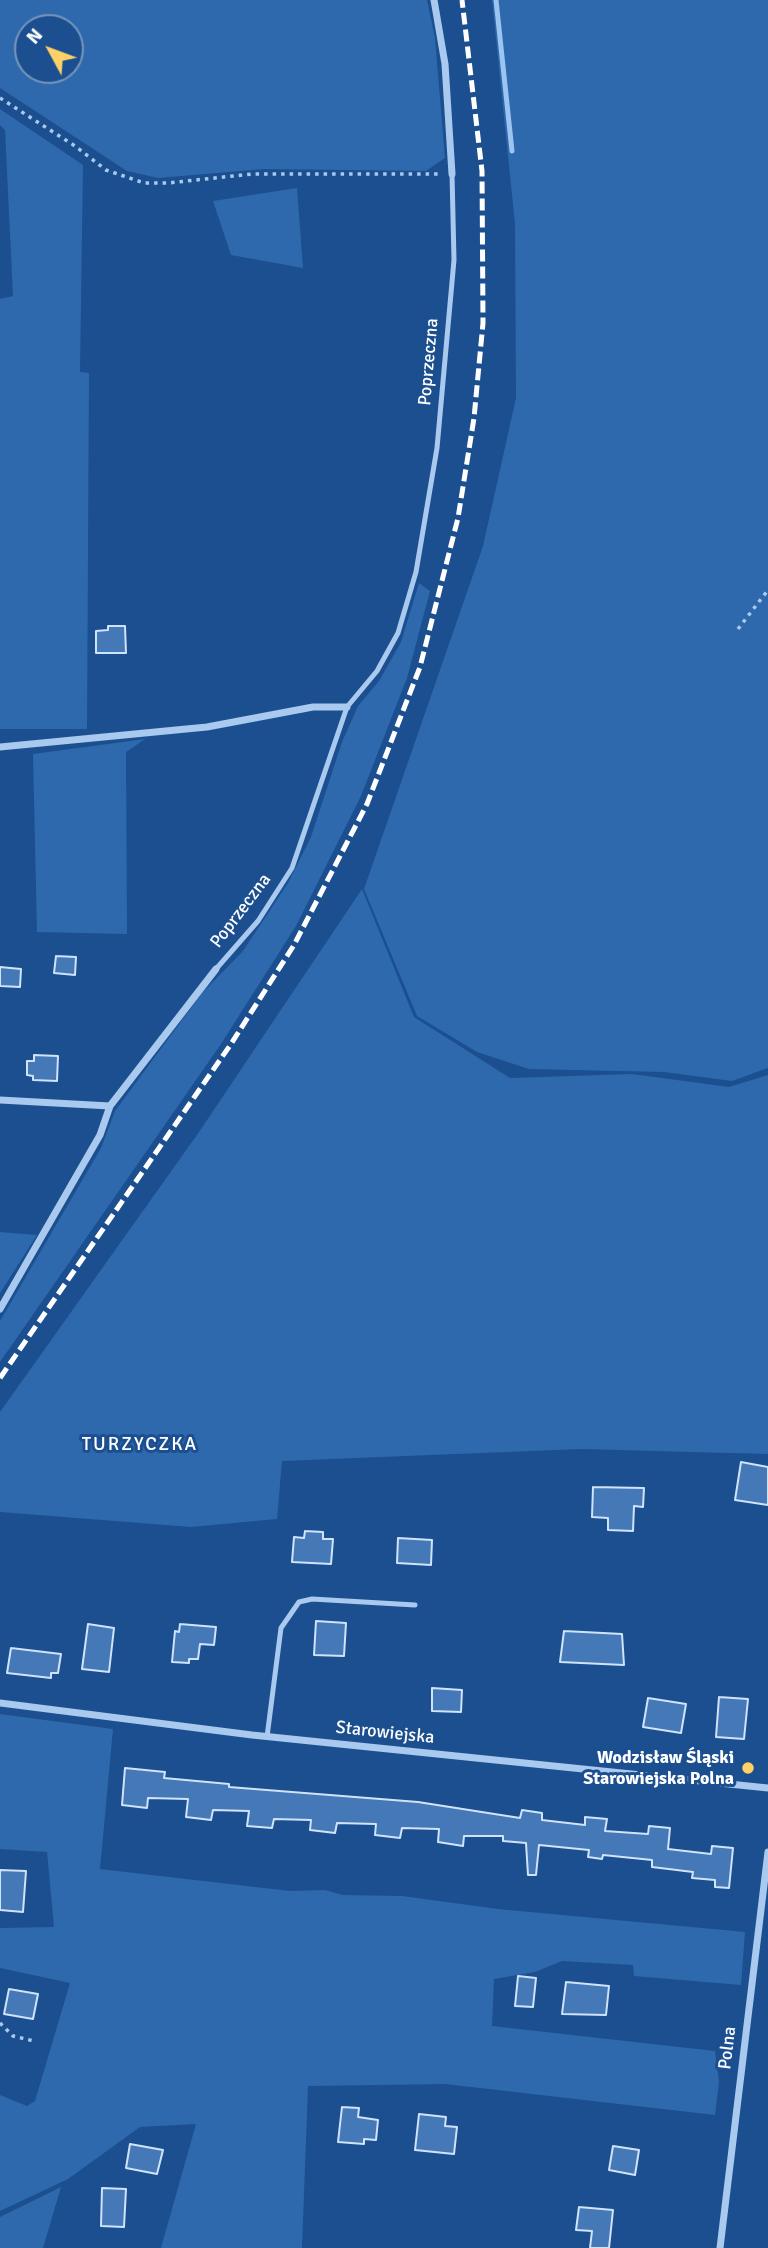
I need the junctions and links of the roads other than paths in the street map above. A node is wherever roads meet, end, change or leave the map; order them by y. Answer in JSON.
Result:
{"nodes":[{"id":1,"x":434,"y":0,"type":"edge"},
{"id":2,"x":452,"y":174,"type":"joint"},
{"id":3,"x":347,"y":707,"type":"junction"},
{"id":4,"x":0,"y":747,"type":"edge"},
{"id":5,"x":216,"y":969,"type":"joint"},
{"id":6,"x":0,"y":1100,"type":"edge"},
{"id":7,"x":110,"y":1106,"type":"junction"},
{"id":8,"x":0,"y":1309,"type":"edge"},
{"id":9,"x":415,"y":1605,"type":"dead end"},
{"id":10,"x":0,"y":1703,"type":"edge"},
{"id":11,"x":267,"y":1737,"type":"junction"},
{"id":12,"x":768,"y":1788,"type":"edge"},
{"id":13,"x":768,"y":1852,"type":"edge"},
{"id":14,"x":719,"y":2248,"type":"edge"}],
"edges":[{"from":1,"to":2,"type":"street","name":"Poprzeczna"},
{"from":2,"to":3,"type":"lane","name":"Poprzeczna"},
{"from":3,"to":4,"type":"street"},
{"from":3,"to":5,"type":"lane","name":"Poprzeczna"},
{"from":5,"to":7,"type":"street","name":"Poprzeczna"},
{"from":6,"to":7,"type":"street"},
{"from":7,"to":8,"type":"street","name":"Poprzeczna"},
{"from":9,"to":11,"type":"lane"},
{"from":10,"to":11,"type":"street","name":"Starowiejska"},
{"from":11,"to":12,"type":"street","name":"Starowiejska"},
{"from":13,"to":14,"type":"street","name":"Polna"}]}
